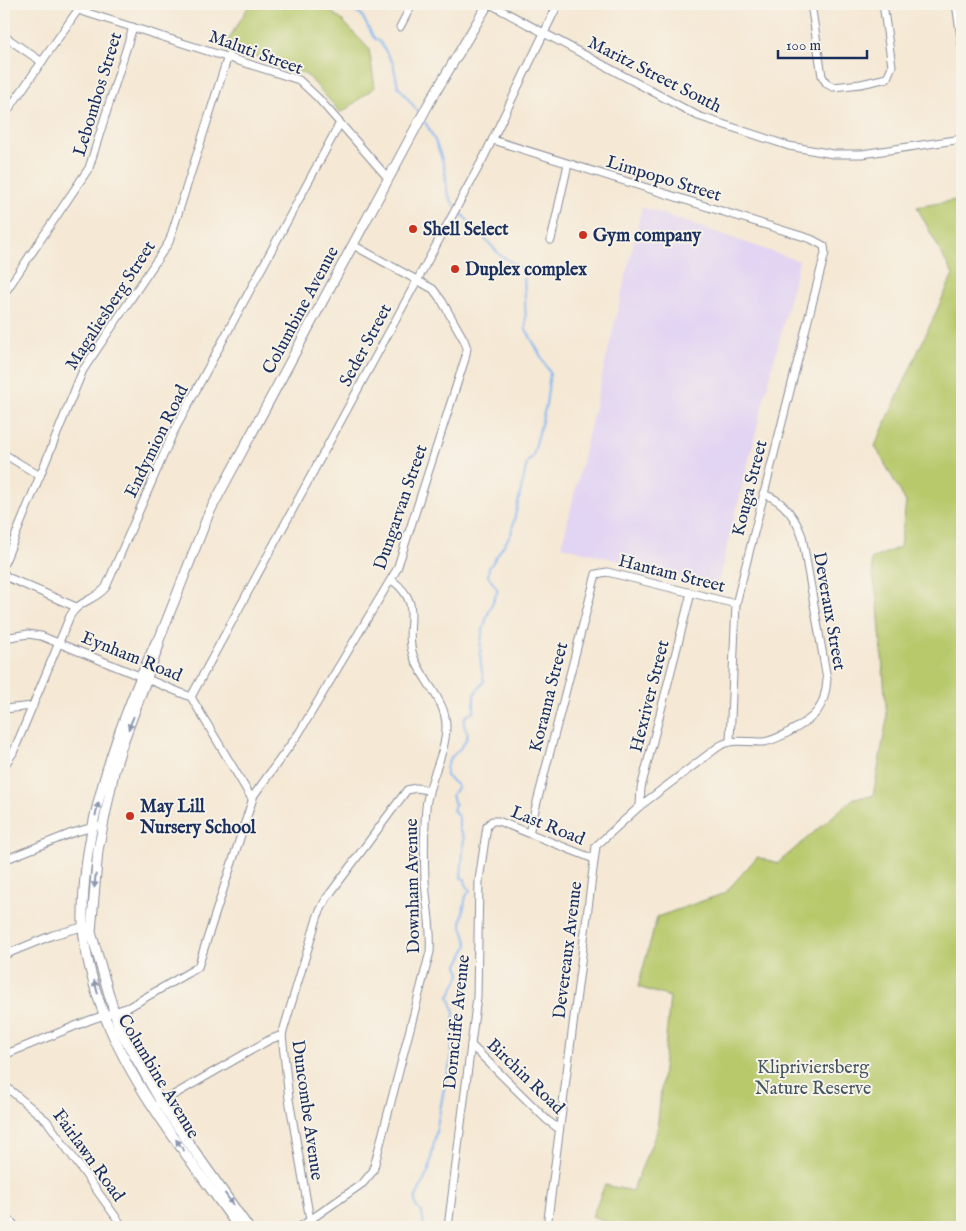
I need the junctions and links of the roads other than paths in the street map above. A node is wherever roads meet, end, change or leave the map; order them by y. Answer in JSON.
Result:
{"nodes":[{"id":1,"x":412,"y":4,"type":"edge"},
{"id":2,"x":489,"y":4,"type":"edge"},
{"id":3,"x":558,"y":4,"type":"edge"},
{"id":4,"x":811,"y":4,"type":"edge"},
{"id":5,"x":883,"y":4,"type":"edge"},
{"id":6,"x":956,"y":4,"type":"edge"},
{"id":7,"x":80,"y":7,"type":"edge"},
{"id":8,"x":133,"y":27,"type":"junction"},
{"id":9,"x":400,"y":27,"type":"dead end"},
{"id":10,"x":542,"y":32,"type":"junction"},
{"id":11,"x":4,"y":36,"type":"edge"},
{"id":12,"x":962,"y":44,"type":"edge"},
{"id":13,"x":228,"y":56,"type":"junction"},
{"id":14,"x":42,"y":62,"type":"junction"},
{"id":15,"x":4,"y":116,"type":"edge"},
{"id":16,"x":340,"y":123,"type":"junction"},
{"id":17,"x":962,"y":139,"type":"edge"},
{"id":18,"x":493,"y":140,"type":"junction"},
{"id":19,"x":568,"y":164,"type":"junction"},
{"id":20,"x":388,"y":178,"type":"junction"},
{"id":21,"x":552,"y":240,"type":"dead end"},
{"id":22,"x":353,"y":245,"type":"junction"},
{"id":23,"x":824,"y":246,"type":"joint"},
{"id":24,"x":418,"y":280,"type":"junction"},
{"id":25,"x":4,"y":294,"type":"edge"},
{"id":26,"x":4,"y":454,"type":"edge"},
{"id":27,"x":40,"y":476,"type":"junction"},
{"id":28,"x":763,"y":494,"type":"junction"},
{"id":29,"x":4,"y":564,"type":"edge"},
{"id":30,"x":601,"y":572,"type":"joint"},
{"id":31,"x":4,"y":573,"type":"edge"},
{"id":32,"x":392,"y":580,"type":"junction"},
{"id":33,"x":691,"y":593,"type":"junction"},
{"id":34,"x":736,"y":604,"type":"junction"},
{"id":35,"x":76,"y":607,"type":"junction"},
{"id":36,"x":4,"y":638,"type":"edge"},
{"id":37,"x":58,"y":642,"type":"junction"},
{"id":38,"x":145,"y":677,"type":"junction"},
{"id":39,"x":191,"y":697,"type":"junction"},
{"id":40,"x":32,"y":706,"type":"junction"},
{"id":41,"x":4,"y":709,"type":"edge"},
{"id":42,"x":730,"y":741,"type":"junction"},
{"id":43,"x":4,"y":766,"type":"edge"},
{"id":44,"x":428,"y":790,"type":"junction"},
{"id":45,"x":252,"y":800,"type":"junction"},
{"id":46,"x":640,"y":806,"type":"junction"},
{"id":47,"x":490,"y":821,"type":"joint"},
{"id":48,"x":98,"y":826,"type":"junction"},
{"id":49,"x":529,"y":833,"type":"junction"},
{"id":50,"x":4,"y":860,"type":"edge"},
{"id":51,"x":594,"y":860,"type":"junction"},
{"id":52,"x":87,"y":926,"type":"junction"},
{"id":53,"x":4,"y":955,"type":"edge"},
{"id":54,"x":108,"y":1014,"type":"junction"},
{"id":55,"x":282,"y":1035,"type":"junction"},
{"id":56,"x":472,"y":1045,"type":"junction"},
{"id":57,"x":4,"y":1055,"type":"edge"},
{"id":58,"x":4,"y":1085,"type":"edge"},
{"id":59,"x":157,"y":1105,"type":"junction"},
{"id":60,"x":559,"y":1129,"type":"junction"},
{"id":61,"x":207,"y":1176,"type":"junction"},
{"id":62,"x":4,"y":1214,"type":"edge"},
{"id":63,"x":310,"y":1220,"type":"junction"},
{"id":64,"x":16,"y":1227,"type":"edge"},
{"id":65,"x":123,"y":1227,"type":"edge"},
{"id":66,"x":238,"y":1227,"type":"edge"},
{"id":67,"x":248,"y":1227,"type":"edge"},
{"id":68,"x":300,"y":1227,"type":"edge"},
{"id":69,"x":448,"y":1227,"type":"edge"},
{"id":70,"x":547,"y":1227,"type":"edge"}],
"edges":[{"from":1,"to":9,"type":"street"},
{"from":2,"to":10,"type":"street","name":"Maritz Street South"},
{"from":2,"to":20,"type":"main road","name":"Columbine Avenue"},
{"from":3,"to":10,"type":"street","name":"Seder Street"},
{"from":4,"to":5,"type":"street"},
{"from":6,"to":12,"type":"street"},
{"from":7,"to":8,"type":"street","name":"Maluti Street"},
{"from":7,"to":14,"type":"street"},
{"from":8,"to":13,"type":"street","name":"Maluti Street"},
{"from":8,"to":25,"type":"street","name":"Lebombos Street"},
{"from":10,"to":17,"type":"street","name":"Maritz Street South"},
{"from":10,"to":18,"type":"street","name":"Seder Street"},
{"from":11,"to":14,"type":"street"},
{"from":13,"to":16,"type":"street","name":"Maluti Street"},
{"from":13,"to":27,"type":"street","name":"Magaliesberg Street"},
{"from":14,"to":15,"type":"street"},
{"from":16,"to":20,"type":"street","name":"Maluti Street"},
{"from":16,"to":35,"type":"street","name":"Endymion Road"},
{"from":18,"to":19,"type":"street","name":"Limpopo Street"},
{"from":18,"to":24,"type":"street","name":"Seder Street"},
{"from":19,"to":21,"type":"street"},
{"from":19,"to":23,"type":"street","name":"Limpopo Street"},
{"from":20,"to":22,"type":"main road","name":"Columbine Avenue"},
{"from":22,"to":24,"type":"street","name":"Dungarvan Street"},
{"from":22,"to":38,"type":"main road","name":"Columbine Avenue"},
{"from":23,"to":28,"type":"street","name":"Kouga Street"},
{"from":24,"to":32,"type":"street","name":"Dungarvan Street"},
{"from":24,"to":39,"type":"street","name":"Seder Street"},
{"from":26,"to":27,"type":"street"},
{"from":27,"to":29,"type":"street","name":"Magaliesberg Street"},
{"from":28,"to":34,"type":"street","name":"Kouga Street"},
{"from":28,"to":42,"type":"street","name":"Deveraux Street"},
{"from":30,"to":33,"type":"street","name":"Hantam Street"},
{"from":30,"to":49,"type":"street","name":"Koranna Street"},
{"from":31,"to":35,"type":"street"},
{"from":32,"to":44,"type":"street","name":"Downham Avenue"},
{"from":32,"to":45,"type":"street","name":"Dungarvan Street"},
{"from":33,"to":34,"type":"street","name":"Hantam Street"},
{"from":33,"to":46,"type":"street","name":"Hexriver Street"},
{"from":34,"to":42,"type":"street","name":"Kouga Street"},
{"from":35,"to":37,"type":"street"},
{"from":36,"to":37,"type":"street","name":"Eynham Road"},
{"from":37,"to":38,"type":"street","name":"Eynham Road"},
{"from":37,"to":40,"type":"street"},
{"from":38,"to":39,"type":"street","name":"Eynham Road"},
{"from":38,"to":48,"type":"main road","name":"Columbine Avenue"},
{"from":39,"to":45,"type":"street","name":"Eynham Road"},
{"from":40,"to":41,"type":"street"},
{"from":40,"to":43,"type":"street"},
{"from":42,"to":46,"type":"street","name":"Devereaux Avenue"},
{"from":44,"to":55,"type":"street","name":"Duncombe Avenue"},
{"from":44,"to":63,"type":"street","name":"Downham Avenue"},
{"from":45,"to":54,"type":"street","name":"Dungarvan Street"},
{"from":46,"to":51,"type":"street","name":"Devereaux Avenue"},
{"from":47,"to":49,"type":"street","name":"Last Road"},
{"from":47,"to":56,"type":"street","name":"Dorncliffe Avenue"},
{"from":48,"to":50,"type":"street"},
{"from":48,"to":52,"type":"main road","name":"Columbine Avenue"},
{"from":49,"to":51,"type":"street","name":"Last Road"},
{"from":51,"to":60,"type":"street","name":"Devereaux Avenue"},
{"from":52,"to":53,"type":"street"},
{"from":52,"to":54,"type":"main road","name":"Columbine Avenue"},
{"from":54,"to":57,"type":"street","name":"Dungarvan Street"},
{"from":54,"to":59,"type":"main road","name":"Columbine Avenue"},
{"from":55,"to":59,"type":"street"},
{"from":55,"to":63,"type":"street","name":"Duncombe Avenue"},
{"from":56,"to":60,"type":"street","name":"Birchin Road"},
{"from":56,"to":69,"type":"street","name":"Dorncliffe Avenue"},
{"from":58,"to":65,"type":"street","name":"Fairlawn Road"},
{"from":59,"to":61,"type":"main road","name":"Columbine Avenue"},
{"from":60,"to":70,"type":"street","name":"Devereaux Avenue"},
{"from":61,"to":66,"type":"main road","name":"Columbine Avenue"},
{"from":61,"to":67,"type":"main road","name":"Columbine Avenue","one_way":true},
{"from":62,"to":64,"type":"street"},
{"from":63,"to":68,"type":"street","name":"Downham Avenue"}]}
